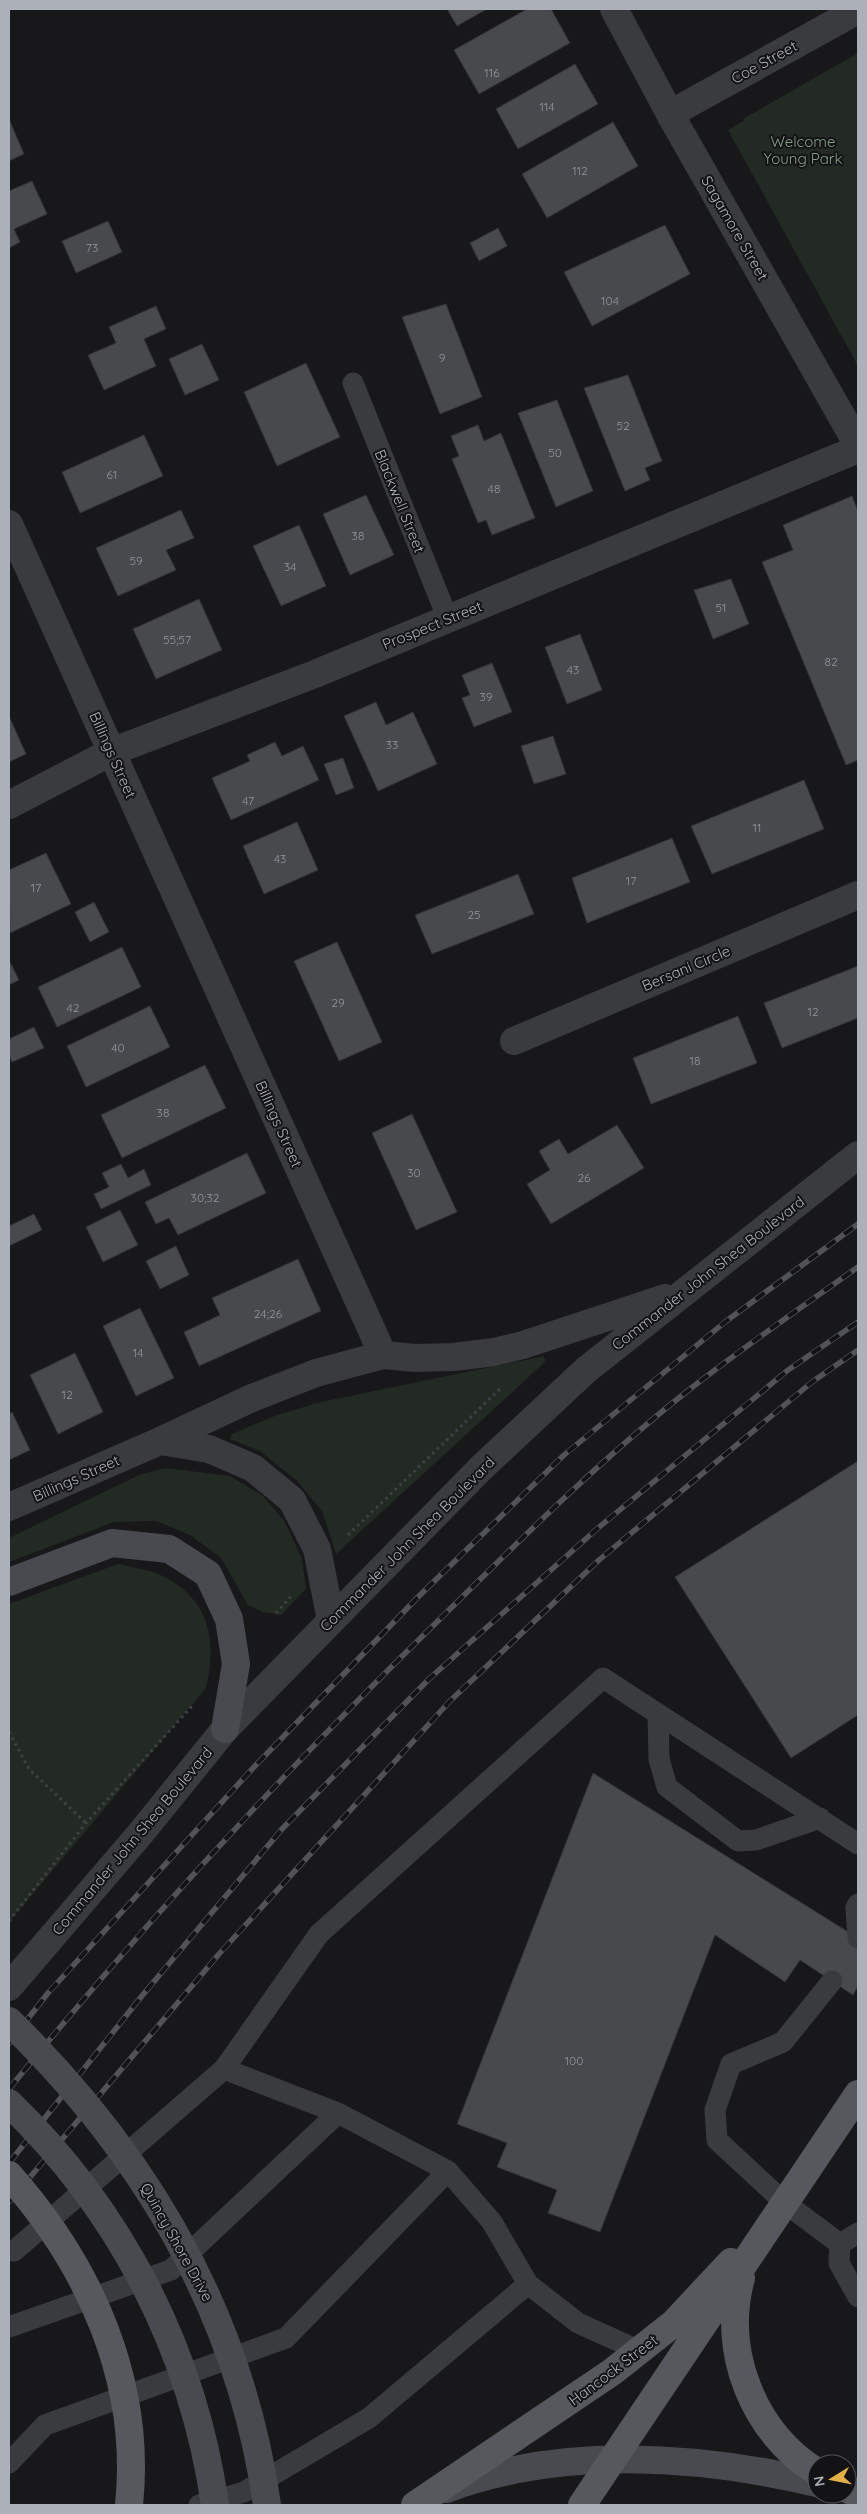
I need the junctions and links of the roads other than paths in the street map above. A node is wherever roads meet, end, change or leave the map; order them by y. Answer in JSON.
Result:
{"nodes":[{"id":1,"x":614,"y":9,"type":"edge"},
{"id":2,"x":858,"y":10,"type":"edge"},
{"id":3,"x":670,"y":114,"type":"junction"},
{"id":4,"x":353,"y":383,"type":"dead end"},
{"id":5,"x":858,"y":447,"type":"edge"},
{"id":6,"x":9,"y":524,"type":"edge"},
{"id":7,"x":448,"y":619,"type":"junction"},
{"id":8,"x":112,"y":752,"type":"junction"},
{"id":9,"x":9,"y":805,"type":"edge"},
{"id":10,"x":858,"y":895,"type":"edge"},
{"id":11,"x":514,"y":1041,"type":"dead end"},
{"id":12,"x":858,"y":1155,"type":"edge"},
{"id":13,"x":685,"y":1291,"type":"junction"},
{"id":14,"x":383,"y":1355,"type":"junction"},
{"id":15,"x":160,"y":1442,"type":"junction"},
{"id":16,"x":9,"y":1508,"type":"edge"},
{"id":17,"x":9,"y":1582,"type":"edge"},
{"id":18,"x":331,"y":1620,"type":"junction"},
{"id":19,"x":658,"y":1714,"type":"junction"},
{"id":20,"x":225,"y":1729,"type":"junction"},
{"id":21,"x":820,"y":1818,"type":"junction"},
{"id":22,"x":858,"y":1844,"type":"edge"},
{"id":23,"x":858,"y":1904,"type":"edge"},
{"id":24,"x":858,"y":1938,"type":"edge"},
{"id":25,"x":832,"y":1981,"type":"dead end"},
{"id":26,"x":9,"y":1987,"type":"edge"},
{"id":27,"x":9,"y":2021,"type":"edge"},
{"id":28,"x":224,"y":2069,"type":"junction"},
{"id":29,"x":858,"y":2094,"type":"edge"},
{"id":30,"x":9,"y":2103,"type":"edge"},
{"id":31,"x":338,"y":2113,"type":"junction"},
{"id":32,"x":448,"y":2172,"type":"junction"},
{"id":33,"x":9,"y":2175,"type":"edge"},
{"id":34,"x":785,"y":2203,"type":"junction"},
{"id":35,"x":858,"y":2233,"type":"edge"},
{"id":36,"x":840,"y":2244,"type":"junction"},
{"id":37,"x":14,"y":2251,"type":"dead end"},
{"id":38,"x":744,"y":2267,"type":"junction"},
{"id":39,"x":528,"y":2284,"type":"junction"},
{"id":40,"x":858,"y":2297,"type":"edge"},
{"id":41,"x":9,"y":2327,"type":"edge"},
{"id":42,"x":640,"y":2351,"type":"junction"},
{"id":43,"x":613,"y":2460,"type":"junction"},
{"id":44,"x":9,"y":2463,"type":"edge"},
{"id":45,"x":807,"y":2465,"type":"edge"},
{"id":46,"x":807,"y":2481,"type":"edge"},
{"id":47,"x":418,"y":2503,"type":"edge"},
{"id":48,"x":129,"y":2505,"type":"edge"},
{"id":49,"x":200,"y":2505,"type":"edge"},
{"id":50,"x":215,"y":2505,"type":"edge"},
{"id":51,"x":267,"y":2505,"type":"edge"},
{"id":52,"x":582,"y":2505,"type":"edge"}],
"edges":[{"from":1,"to":3,"type":"street","name":"Sagamore Street"},
{"from":2,"to":3,"type":"street","name":"Coe Street"},
{"from":3,"to":5,"type":"street","name":"Sagamore Street"},
{"from":4,"to":7,"type":"lane","name":"Blackwell Street"},
{"from":5,"to":7,"type":"street","name":"Prospect Street"},
{"from":6,"to":8,"type":"street","name":"Billings Street"},
{"from":7,"to":8,"type":"street","name":"Prospect Street"},
{"from":8,"to":9,"type":"street","name":"Prospect Street"},
{"from":8,"to":14,"type":"street","name":"Billings Street"},
{"from":10,"to":11,"type":"street","name":"Bersani Circle"},
{"from":12,"to":13,"type":"street","name":"Commander John Shea Boulevard"},
{"from":13,"to":14,"type":"street"},
{"from":13,"to":18,"type":"street","name":"Commander John Shea Boulevard"},
{"from":14,"to":15,"type":"street","name":"Billings Street"},
{"from":15,"to":16,"type":"street","name":"Billings Street"},
{"from":15,"to":18,"type":"street"},
{"from":17,"to":20,"type":"main road"},
{"from":18,"to":20,"type":"street","name":"Commander John Shea Boulevard"},
{"from":19,"to":21,"type":"lane"},
{"from":19,"to":21,"type":"lane"},
{"from":19,"to":28,"type":"lane"},
{"from":20,"to":26,"type":"street","name":"Commander John Shea Boulevard"},
{"from":21,"to":22,"type":"lane"},
{"from":23,"to":24,"type":"lane"},
{"from":25,"to":34,"type":"lane"},
{"from":27,"to":51,"type":"main road","name":"Quincy Shore Drive","bridge":true},
{"from":28,"to":31,"type":"lane"},
{"from":28,"to":37,"type":"lane"},
{"from":29,"to":34,"type":"main road","name":"Hancock Street"},
{"from":30,"to":50,"type":"main road","bridge":true},
{"from":31,"to":32,"type":"lane"},
{"from":31,"to":41,"type":"lane"},
{"from":32,"to":39,"type":"lane"},
{"from":32,"to":44,"type":"lane"},
{"from":33,"to":48,"type":"main road","bridge":true},
{"from":34,"to":36,"type":"lane"},
{"from":34,"to":38,"type":"main road","name":"Hancock Street"},
{"from":34,"to":42,"type":"main road","name":"Hancock Street"},
{"from":35,"to":36,"type":"lane"},
{"from":36,"to":40,"type":"lane"},
{"from":38,"to":43,"type":"main road","name":"Hancock Street"},
{"from":38,"to":45,"type":"main road"},
{"from":39,"to":42,"type":"lane"},
{"from":39,"to":49,"type":"lane"},
{"from":42,"to":47,"type":"main road","name":"Hancock Street"},
{"from":43,"to":46,"type":"main road"},
{"from":43,"to":47,"type":"main road"},
{"from":43,"to":52,"type":"main road","name":"Hancock Street"}]}
